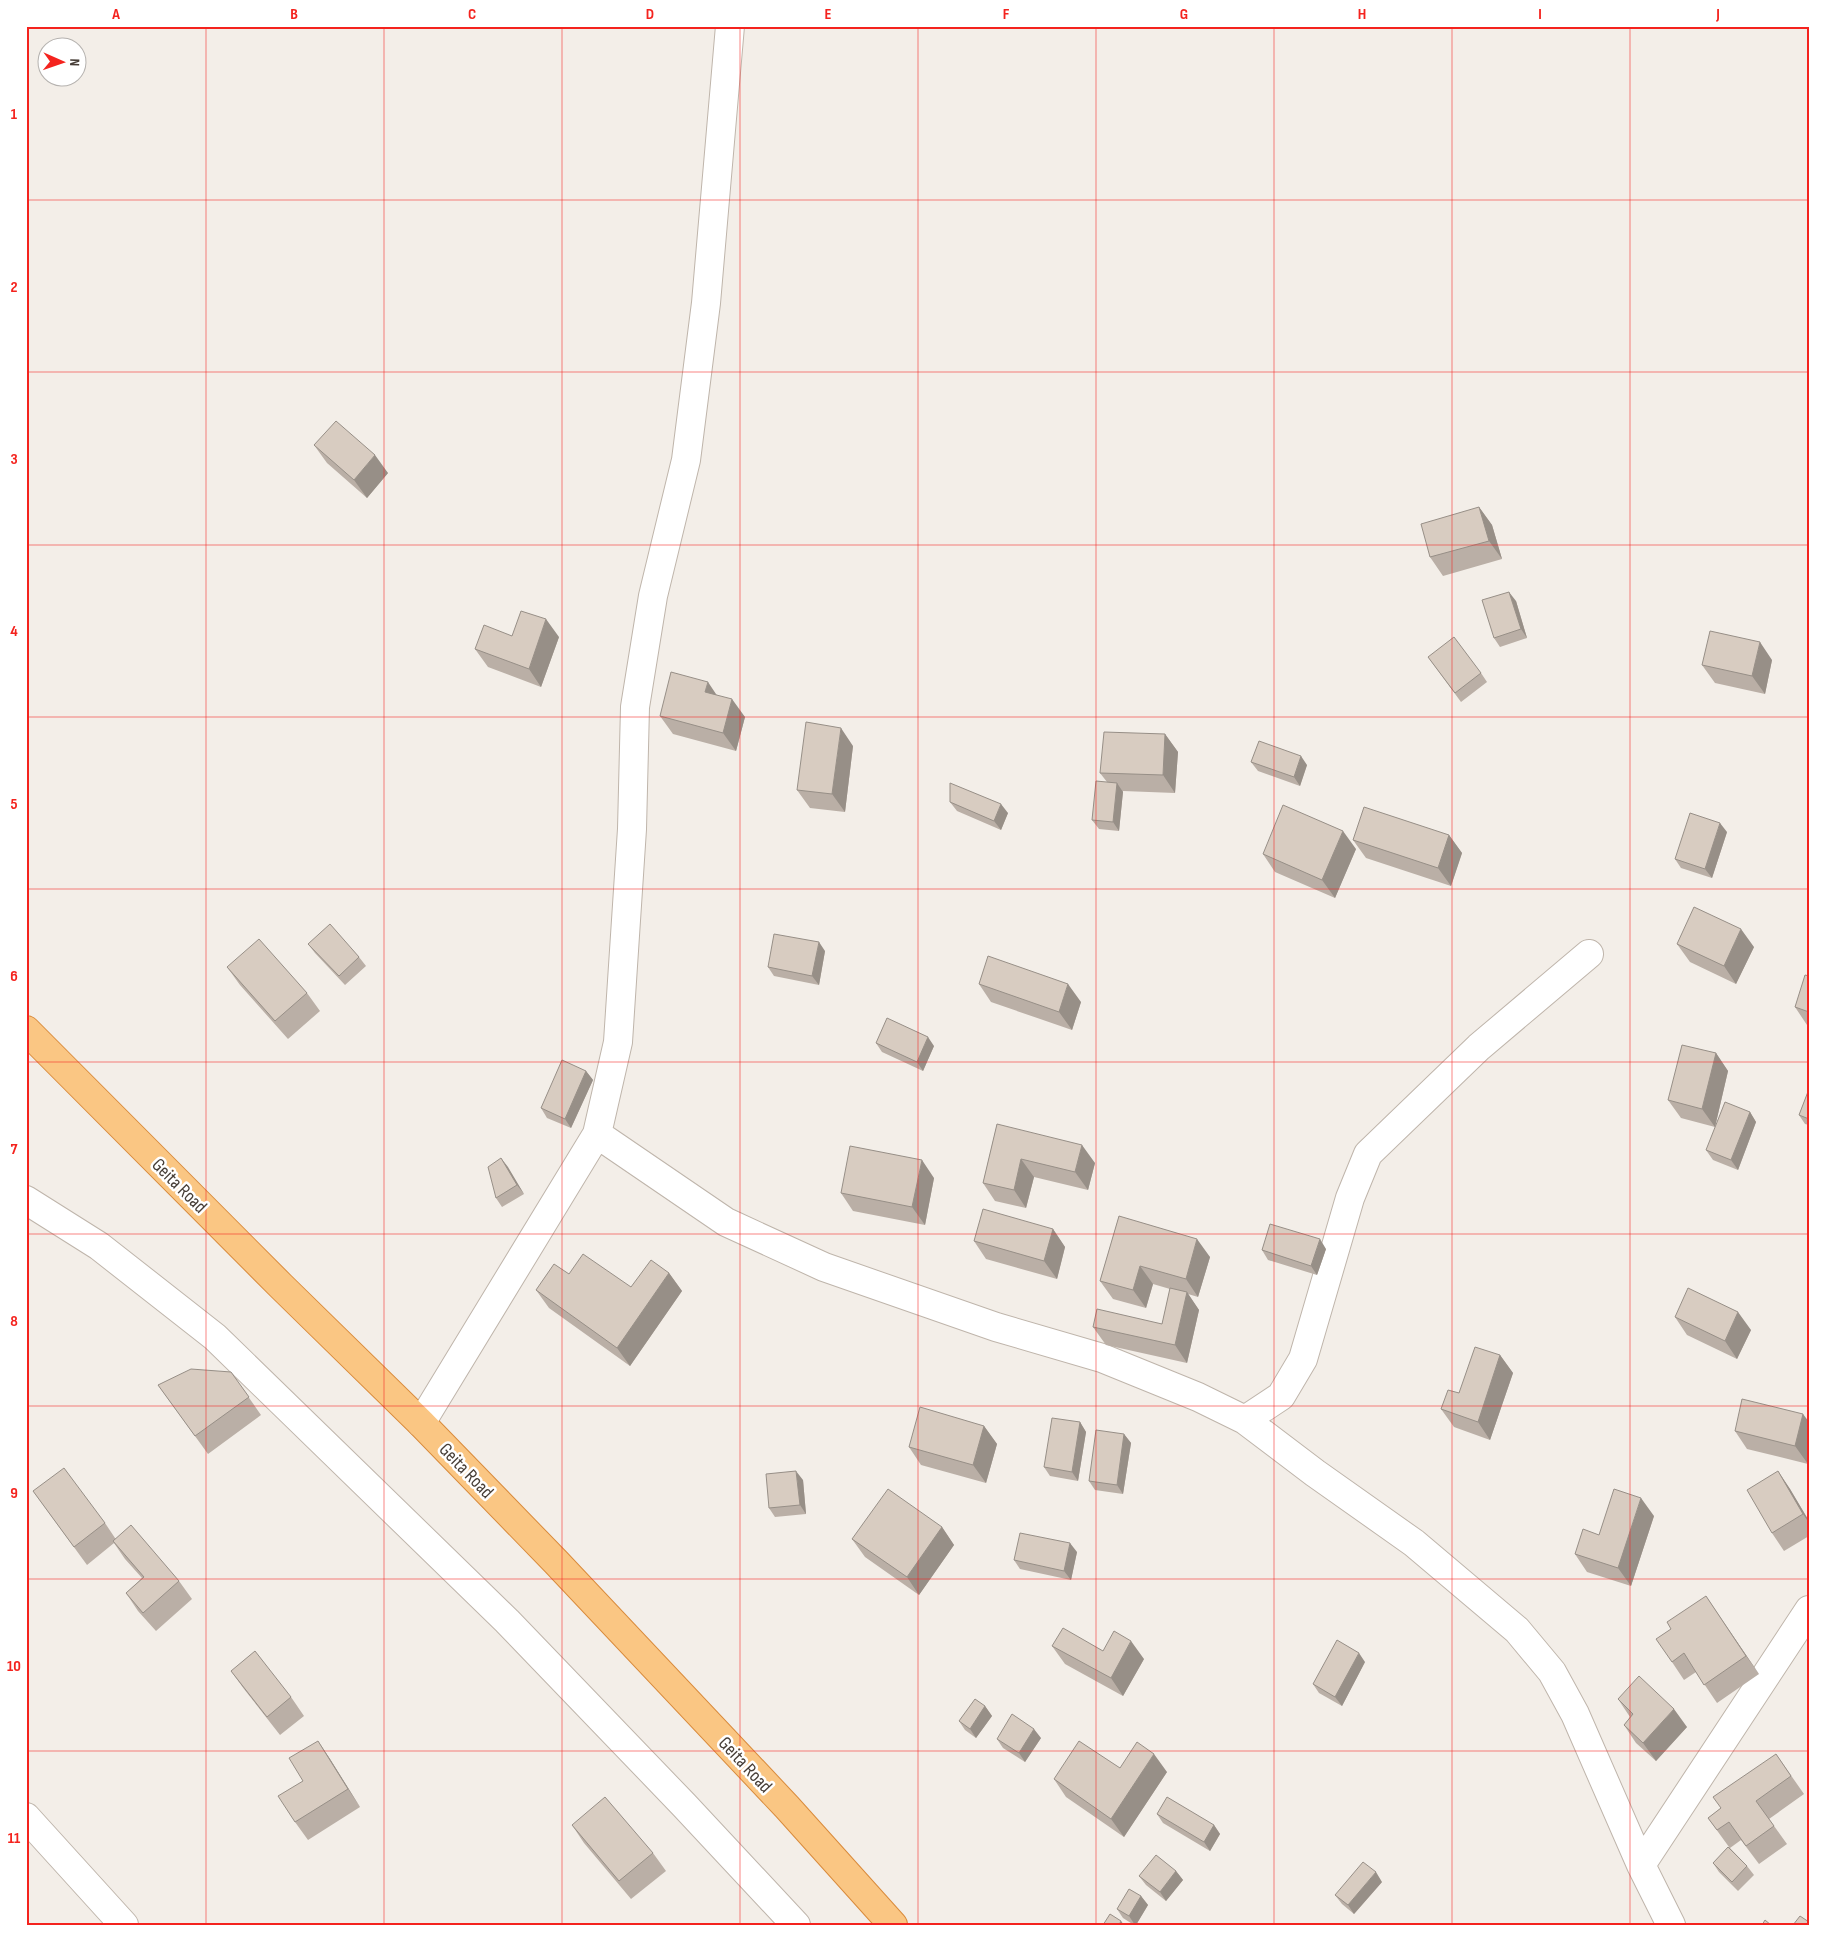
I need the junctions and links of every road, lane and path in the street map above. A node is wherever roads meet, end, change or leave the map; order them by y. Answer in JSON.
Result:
{"nodes":[{"id":1,"x":730,"y":26,"type":"edge"},
{"id":2,"x":1589,"y":954,"type":"dead end"},
{"id":3,"x":26,"y":1030,"type":"edge"},
{"id":4,"x":597,"y":1134,"type":"junction"},
{"id":5,"x":26,"y":1200,"type":"edge"},
{"id":6,"x":1245,"y":1420,"type":"junction"},
{"id":7,"x":422,"y":1423,"type":"junction"},
{"id":8,"x":1809,"y":1610,"type":"edge"},
{"id":9,"x":26,"y":1817,"type":"edge"},
{"id":10,"x":1641,"y":1865,"type":"junction"},
{"id":11,"x":124,"y":1925,"type":"edge"},
{"id":12,"x":796,"y":1925,"type":"edge"},
{"id":13,"x":893,"y":1925,"type":"edge"},
{"id":14,"x":1671,"y":1925,"type":"edge"}],
"edges":[{"from":1,"to":4,"type":"street"},
{"from":2,"to":6,"type":"street"},
{"from":3,"to":7,"type":"highway","name":"Geita Road"},
{"from":4,"to":6,"type":"street"},
{"from":4,"to":7,"type":"street"},
{"from":5,"to":12,"type":"street"},
{"from":6,"to":10,"type":"street"},
{"from":7,"to":13,"type":"highway","name":"Geita Road"},
{"from":8,"to":10,"type":"street"},
{"from":9,"to":11,"type":"street"},
{"from":10,"to":14,"type":"street"}]}
